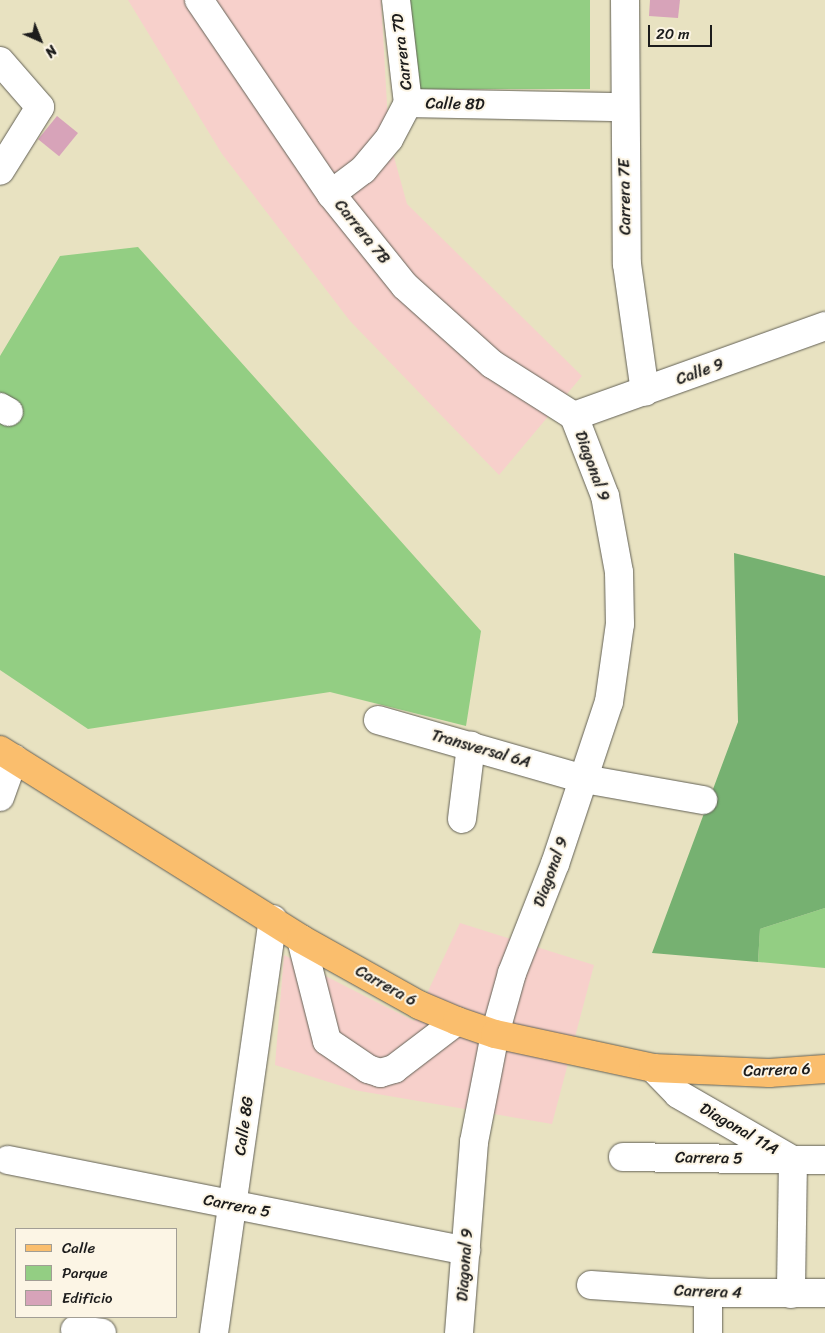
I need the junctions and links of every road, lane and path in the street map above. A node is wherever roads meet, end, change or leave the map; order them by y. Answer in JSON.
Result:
{"nodes":[{"id":1,"x":199,"y":0,"type":"edge"},
{"id":2,"x":396,"y":0,"type":"edge"},
{"id":3,"x":625,"y":0,"type":"edge"},
{"id":4,"x":0,"y":61,"type":"edge"},
{"id":5,"x":408,"y":103,"type":"junction"},
{"id":6,"x":623,"y":107,"type":"junction"},
{"id":7,"x":0,"y":171,"type":"edge"},
{"id":8,"x":331,"y":194,"type":"junction"},
{"id":9,"x":824,"y":329,"type":"edge"},
{"id":10,"x":645,"y":392,"type":"junction"},
{"id":11,"x":574,"y":416,"type":"junction"},
{"id":12,"x":378,"y":720,"type":"dead end"},
{"id":13,"x":471,"y":746,"type":"junction"},
{"id":14,"x":7,"y":754,"type":"edge"},
{"id":15,"x":584,"y":779,"type":"junction"},
{"id":16,"x":0,"y":797,"type":"edge"},
{"id":17,"x":703,"y":800,"type":"dead end"},
{"id":18,"x":462,"y":818,"type":"dead end"},
{"id":19,"x":273,"y":919,"type":"junction"},
{"id":20,"x":302,"y":939,"type":"junction"},
{"id":21,"x":457,"y":1021,"type":"junction"},
{"id":22,"x":495,"y":1034,"type":"junction"},
{"id":23,"x":653,"y":1068,"type":"junction"},
{"id":24,"x":825,"y":1069,"type":"edge"},
{"id":25,"x":623,"y":1157,"type":"dead end"},
{"id":26,"x":8,"y":1160,"type":"dead end"},
{"id":27,"x":793,"y":1160,"type":"junction"},
{"id":28,"x":825,"y":1160,"type":"edge"},
{"id":29,"x":233,"y":1205,"type":"junction"},
{"id":30,"x":466,"y":1252,"type":"junction"},
{"id":31,"x":591,"y":1285,"type":"dead end"},
{"id":32,"x":708,"y":1293,"type":"junction"},
{"id":33,"x":825,"y":1293,"type":"edge"},
{"id":34,"x":790,"y":1294,"type":"junction"},
{"id":35,"x":75,"y":1330,"type":"dead end"},
{"id":36,"x":102,"y":1333,"type":"edge"},
{"id":37,"x":214,"y":1333,"type":"edge"},
{"id":38,"x":459,"y":1333,"type":"edge"},
{"id":39,"x":708,"y":1333,"type":"edge"}],
"edges":[{"from":1,"to":8,"type":"street","name":"Carrera 7B"},
{"from":2,"to":5,"type":"street","name":"Carrera 7D"},
{"from":3,"to":6,"type":"street","name":"Carrera 7E"},
{"from":4,"to":7,"type":"street"},
{"from":5,"to":6,"type":"street","name":"Calle 8D"},
{"from":5,"to":8,"type":"street","name":"Calle 8D"},
{"from":6,"to":10,"type":"street","name":"Carrera 7E"},
{"from":8,"to":11,"type":"street","name":"Carrera 7B"},
{"from":9,"to":10,"type":"street","name":"Calle 9"},
{"from":10,"to":11,"type":"street","name":"Calle 9"},
{"from":11,"to":15,"type":"street","name":"Diagonal 9"},
{"from":12,"to":13,"type":"street","name":"Transversal 6A"},
{"from":13,"to":15,"type":"street","name":"Transversal 6A"},
{"from":13,"to":18,"type":"street"},
{"from":14,"to":16,"type":"street"},
{"from":14,"to":19,"type":"main road","name":"Carrera 6"},
{"from":15,"to":17,"type":"street","name":"Transversal 6A"},
{"from":15,"to":22,"type":"street","name":"Diagonal 9"},
{"from":19,"to":20,"type":"main road","name":"Carrera 6"},
{"from":19,"to":29,"type":"street","name":"Calle 8G"},
{"from":20,"to":21,"type":"main road","name":"Carrera 6"},
{"from":20,"to":21,"type":"street"},
{"from":21,"to":22,"type":"main road","name":"Carrera 6"},
{"from":22,"to":23,"type":"main road","name":"Carrera 6"},
{"from":22,"to":30,"type":"street","name":"Diagonal 9"},
{"from":23,"to":24,"type":"main road","name":"Carrera 6"},
{"from":23,"to":27,"type":"street","name":"Diagonal 11A"},
{"from":25,"to":27,"type":"street","name":"Carrera 5"},
{"from":26,"to":29,"type":"street","name":"Carrera 5"},
{"from":27,"to":28,"type":"street","name":"Carrera 5"},
{"from":27,"to":34,"type":"street","name":"Diagonal 11A"},
{"from":29,"to":30,"type":"street","name":"Carrera 5"},
{"from":29,"to":37,"type":"street","name":"Calle 8G"},
{"from":30,"to":38,"type":"street","name":"Diagonal 9"},
{"from":31,"to":32,"type":"street","name":"Carrera 4"},
{"from":32,"to":34,"type":"street","name":"Carrera 4"},
{"from":32,"to":39,"type":"street"},
{"from":33,"to":34,"type":"street","name":"Carrera 4"},
{"from":35,"to":36,"type":"street"}]}
